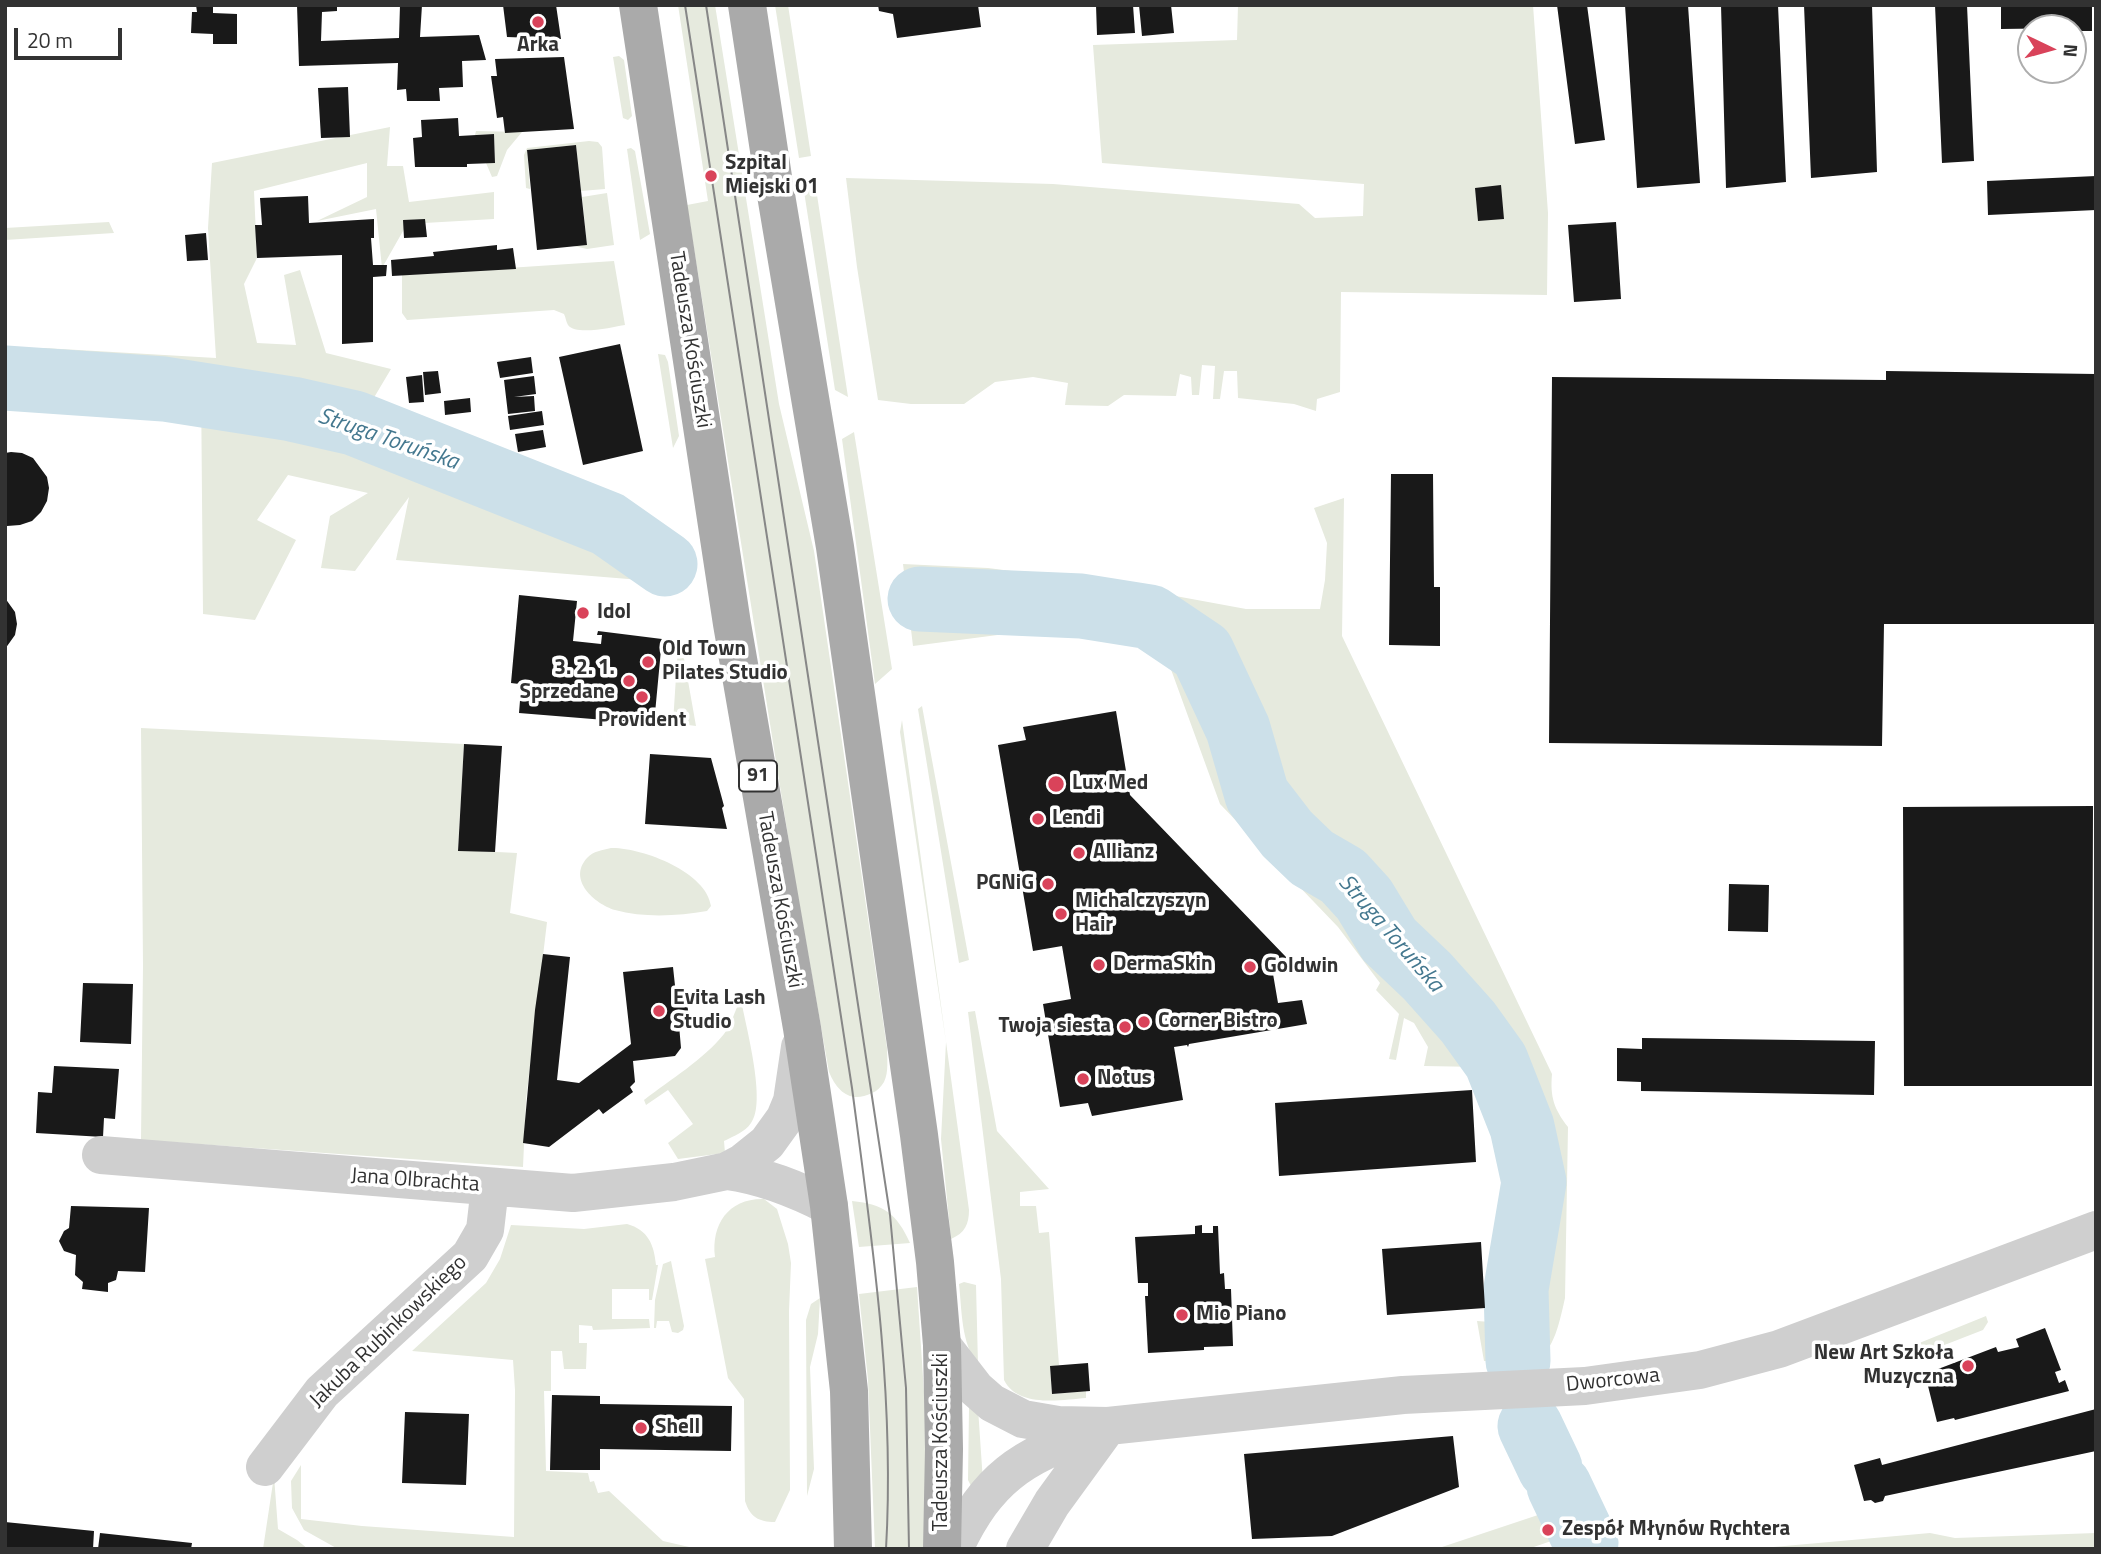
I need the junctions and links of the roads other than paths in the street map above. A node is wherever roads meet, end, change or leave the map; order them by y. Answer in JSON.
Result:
{"nodes":[{"id":1,"x":638,"y":5,"type":"edge"},
{"id":2,"x":747,"y":5,"type":"edge"},
{"id":3,"x":802,"y":1028,"type":"junction"},
{"id":4,"x":101,"y":1155,"type":"dead end"},
{"id":5,"x":727,"y":1171,"type":"junction"},
{"id":6,"x":490,"y":1187,"type":"junction"},
{"id":7,"x":829,"y":1206,"type":"junction"},
{"id":8,"x":2096,"y":1230,"type":"edge"},
{"id":9,"x":942,"y":1345,"type":"junction"},
{"id":10,"x":1108,"y":1426,"type":"junction"},
{"id":11,"x":265,"y":1467,"type":"dead end"},
{"id":12,"x":853,"y":1549,"type":"edge"},
{"id":13,"x":942,"y":1549,"type":"edge"},
{"id":14,"x":954,"y":1549,"type":"edge"},
{"id":15,"x":1025,"y":1549,"type":"edge"}],
"edges":[{"from":1,"to":3,"type":"main road","name":"Tadeusza Kościuszki","number":"91"},
{"from":2,"to":9,"type":"main road","name":"Tadeusza Kościuszki"},
{"from":3,"to":5,"type":"street","name":"Jana Olbrachta"},
{"from":3,"to":7,"type":"main road","name":"Tadeusza Kościuszki","number":"91"},
{"from":4,"to":6,"type":"street","name":"Jana Olbrachta"},
{"from":5,"to":6,"type":"street","name":"Jana Olbrachta"},
{"from":5,"to":7,"type":"street","name":"Jana Olbrachta"},
{"from":6,"to":11,"type":"street","name":"Jakuba Rubinkowskiego"},
{"from":7,"to":12,"type":"main road","name":"Tadeusza Kościuszki","number":"91"},
{"from":8,"to":10,"type":"street","name":"Dworcowa"},
{"from":9,"to":10,"type":"street","name":"Dworcowa"},
{"from":9,"to":13,"type":"main road","name":"Tadeusza Kościuszki"},
{"from":10,"to":14,"type":"street","name":"Dworcowa"},
{"from":10,"to":15,"type":"street"}]}
